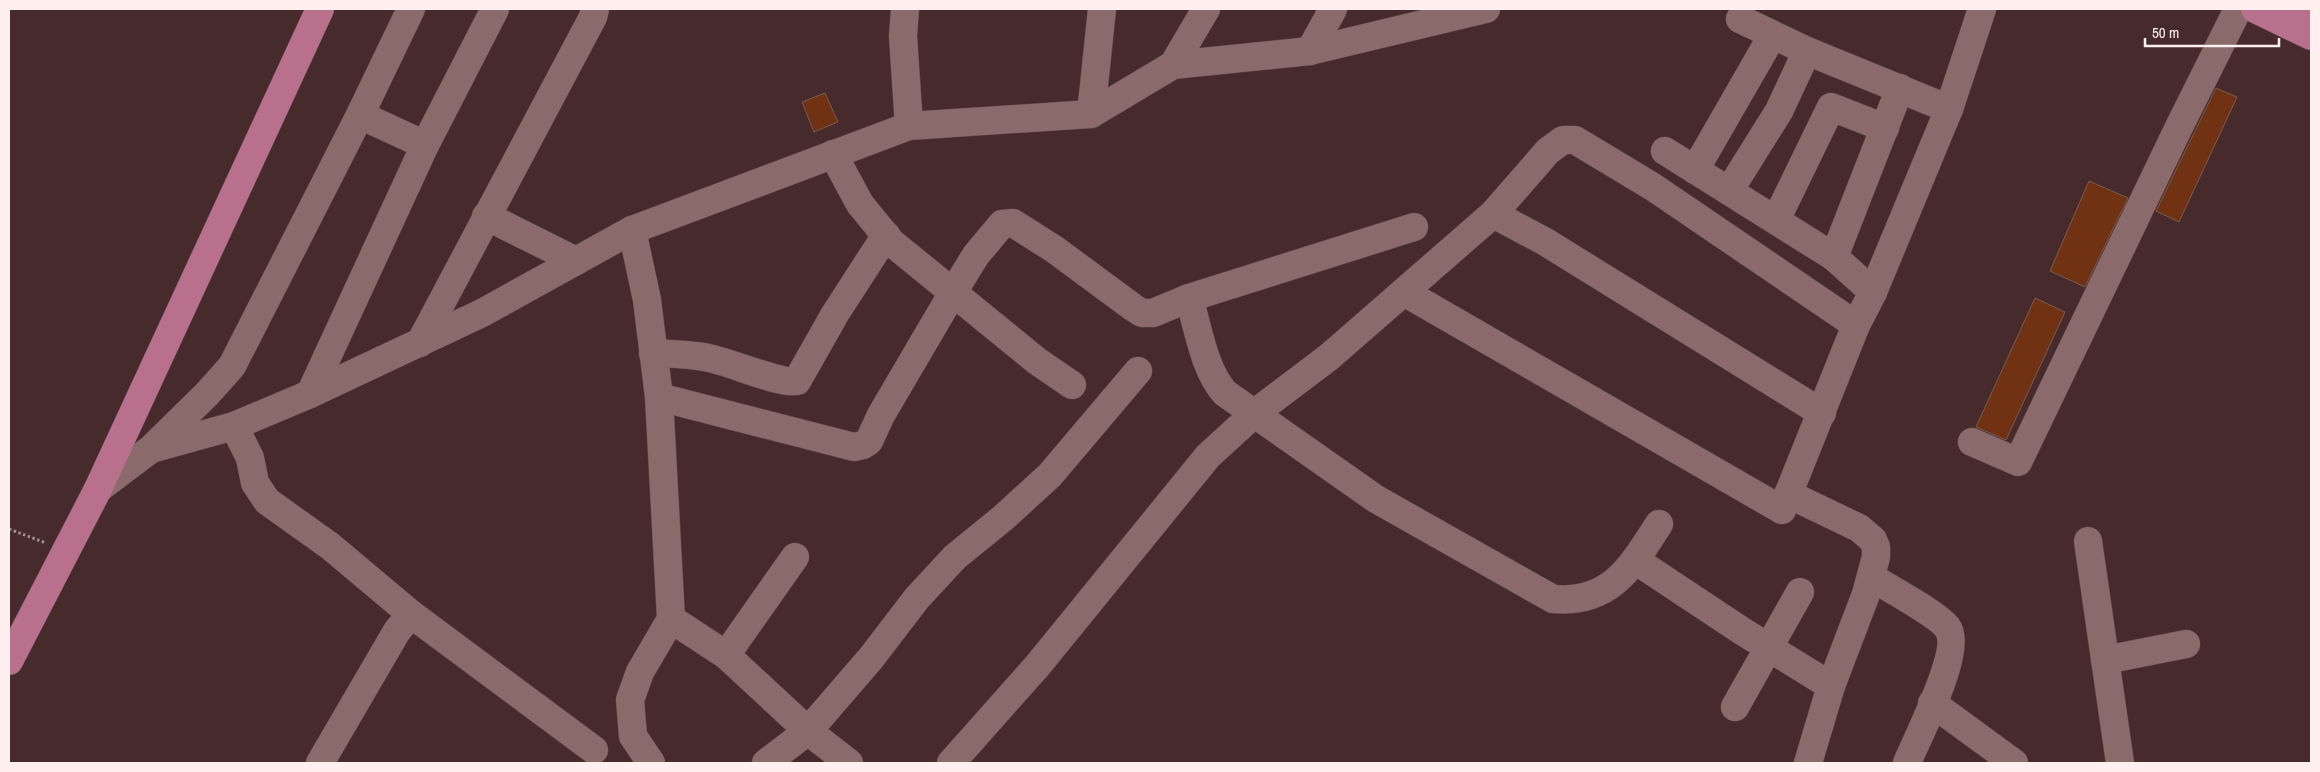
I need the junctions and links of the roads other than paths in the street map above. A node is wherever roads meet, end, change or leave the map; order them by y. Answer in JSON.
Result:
{"nodes":[{"id":1,"x":320,"y":9,"type":"edge"},
{"id":2,"x":411,"y":9,"type":"edge"},
{"id":3,"x":496,"y":9,"type":"edge"},
{"id":4,"x":595,"y":9,"type":"edge"},
{"id":5,"x":905,"y":9,"type":"edge"},
{"id":6,"x":1102,"y":9,"type":"edge"},
{"id":7,"x":1206,"y":9,"type":"edge"},
{"id":8,"x":1333,"y":9,"type":"edge"},
{"id":9,"x":1486,"y":9,"type":"edge"},
{"id":10,"x":1982,"y":9,"type":"edge"},
{"id":11,"x":2238,"y":9,"type":"edge"},
{"id":12,"x":2255,"y":9,"type":"edge"},
{"id":13,"x":2301,"y":9,"type":"edge"},
{"id":14,"x":2311,"y":14,"type":"edge"},
{"id":15,"x":1740,"y":19,"type":"dead end"},
{"id":16,"x":1772,"y":36,"type":"junction"},
{"id":17,"x":2311,"y":36,"type":"edge"},
{"id":18,"x":1310,"y":51,"type":"junction"},
{"id":19,"x":1807,"y":51,"type":"junction"},
{"id":20,"x":1173,"y":65,"type":"junction"},
{"id":21,"x":1900,"y":88,"type":"junction"},
{"id":22,"x":1949,"y":108,"type":"junction"},
{"id":23,"x":1092,"y":114,"type":"junction"},
{"id":24,"x":360,"y":115,"type":"junction"},
{"id":25,"x":909,"y":126,"type":"junction"},
{"id":26,"x":1884,"y":128,"type":"junction"},
{"id":27,"x":424,"y":145,"type":"junction"},
{"id":28,"x":1665,"y":151,"type":"dead end"},
{"id":29,"x":833,"y":154,"type":"junction"},
{"id":30,"x":1695,"y":170,"type":"junction"},
{"id":31,"x":1729,"y":191,"type":"junction"},
{"id":32,"x":1493,"y":214,"type":"junction"},
{"id":33,"x":486,"y":216,"type":"junction"},
{"id":34,"x":1776,"y":220,"type":"junction"},
{"id":35,"x":1414,"y":227,"type":"dead end"},
{"id":36,"x":632,"y":230,"type":"junction"},
{"id":37,"x":886,"y":235,"type":"junction"},
{"id":38,"x":1834,"y":257,"type":"junction"},
{"id":39,"x":576,"y":261,"type":"junction"},
{"id":40,"x":1404,"y":292,"type":"junction"},
{"id":41,"x":1872,"y":292,"type":"junction"},
{"id":42,"x":952,"y":294,"type":"junction"},
{"id":43,"x":1189,"y":298,"type":"junction"},
{"id":44,"x":1856,"y":325,"type":"junction"},
{"id":45,"x":420,"y":342,"type":"junction"},
{"id":46,"x":653,"y":353,"type":"junction"},
{"id":47,"x":1138,"y":371,"type":"dead end"},
{"id":48,"x":1072,"y":385,"type":"dead end"},
{"id":49,"x":310,"y":394,"type":"junction"},
{"id":50,"x":659,"y":396,"type":"junction"},
{"id":51,"x":1255,"y":413,"type":"junction"},
{"id":52,"x":1822,"y":413,"type":"junction"},
{"id":53,"x":234,"y":426,"type":"junction"},
{"id":54,"x":1972,"y":442,"type":"dead end"},
{"id":55,"x":150,"y":449,"type":"junction"},
{"id":56,"x":98,"y":489,"type":"junction"},
{"id":57,"x":1788,"y":494,"type":"junction"},
{"id":58,"x":1658,"y":524,"type":"dead end"},
{"id":59,"x":2088,"y":541,"type":"dead end"},
{"id":60,"x":795,"y":557,"type":"dead end"},
{"id":61,"x":1635,"y":560,"type":"junction"},
{"id":62,"x":1870,"y":577,"type":"junction"},
{"id":63,"x":1800,"y":592,"type":"dead end"},
{"id":64,"x":411,"y":614,"type":"junction"},
{"id":65,"x":671,"y":619,"type":"junction"},
{"id":66,"x":2186,"y":644,"type":"dead end"},
{"id":67,"x":1769,"y":647,"type":"junction"},
{"id":68,"x":726,"y":655,"type":"junction"},
{"id":69,"x":2105,"y":660,"type":"junction"},
{"id":70,"x":9,"y":661,"type":"edge"},
{"id":71,"x":1831,"y":686,"type":"junction"},
{"id":72,"x":1932,"y":703,"type":"junction"},
{"id":73,"x":1735,"y":707,"type":"dead end"},
{"id":74,"x":808,"y":732,"type":"junction"},
{"id":75,"x":594,"y":750,"type":"dead end"},
{"id":76,"x":320,"y":763,"type":"edge"},
{"id":77,"x":651,"y":763,"type":"edge"},
{"id":78,"x":766,"y":763,"type":"edge"},
{"id":79,"x":849,"y":763,"type":"edge"},
{"id":80,"x":951,"y":763,"type":"edge"},
{"id":81,"x":1808,"y":763,"type":"edge"},
{"id":82,"x":1907,"y":763,"type":"edge"},
{"id":83,"x":2014,"y":763,"type":"edge"},
{"id":84,"x":2120,"y":763,"type":"edge"}],
"edges":[{"from":1,"to":56,"type":"main road"},
{"from":2,"to":24,"type":"street"},
{"from":3,"to":27,"type":"street"},
{"from":4,"to":33,"type":"street"},
{"from":5,"to":25,"type":"street"},
{"from":6,"to":23,"type":"street"},
{"from":7,"to":20,"type":"street"},
{"from":8,"to":18,"type":"street"},
{"from":9,"to":18,"type":"street"},
{"from":10,"to":22,"type":"street"},
{"from":11,"to":54,"type":"street"},
{"from":12,"to":17,"type":"main road"},
{"from":13,"to":14,"type":"main road"},
{"from":15,"to":16,"type":"street"},
{"from":16,"to":19,"type":"street"},
{"from":16,"to":30,"type":"street"},
{"from":18,"to":20,"type":"street"},
{"from":19,"to":21,"type":"street"},
{"from":19,"to":31,"type":"street"},
{"from":20,"to":23,"type":"street"},
{"from":21,"to":22,"type":"street"},
{"from":21,"to":26,"type":"street"},
{"from":22,"to":41,"type":"street"},
{"from":23,"to":25,"type":"street"},
{"from":24,"to":27,"type":"street"},
{"from":24,"to":55,"type":"street"},
{"from":25,"to":29,"type":"street"},
{"from":26,"to":34,"type":"street"},
{"from":26,"to":38,"type":"street"},
{"from":27,"to":49,"type":"street"},
{"from":28,"to":30,"type":"street"},
{"from":29,"to":36,"type":"street"},
{"from":29,"to":37,"type":"street"},
{"from":30,"to":31,"type":"street"},
{"from":31,"to":34,"type":"street"},
{"from":32,"to":40,"type":"street"},
{"from":32,"to":44,"type":"street"},
{"from":32,"to":52,"type":"street"},
{"from":33,"to":39,"type":"street"},
{"from":33,"to":45,"type":"street"},
{"from":34,"to":38,"type":"street"},
{"from":35,"to":43,"type":"street"},
{"from":36,"to":39,"type":"street"},
{"from":36,"to":46,"type":"street"},
{"from":37,"to":42,"type":"street"},
{"from":37,"to":46,"type":"street"},
{"from":38,"to":41,"type":"street"},
{"from":39,"to":45,"type":"street"},
{"from":40,"to":51,"type":"street"},
{"from":40,"to":57,"type":"street"},
{"from":41,"to":44,"type":"street"},
{"from":42,"to":43,"type":"street"},
{"from":42,"to":48,"type":"street"},
{"from":42,"to":50,"type":"street"},
{"from":43,"to":51,"type":"street"},
{"from":44,"to":52,"type":"street"},
{"from":45,"to":49,"type":"street"},
{"from":46,"to":50,"type":"street"},
{"from":47,"to":74,"type":"street"},
{"from":49,"to":53,"type":"street"},
{"from":50,"to":65,"type":"street"},
{"from":51,"to":61,"type":"street"},
{"from":51,"to":80,"type":"street"},
{"from":52,"to":57,"type":"street"},
{"from":53,"to":55,"type":"street"},
{"from":53,"to":64,"type":"street"},
{"from":55,"to":56,"type":"street"},
{"from":56,"to":70,"type":"main road"},
{"from":57,"to":62,"type":"street"},
{"from":58,"to":61,"type":"street"},
{"from":59,"to":69,"type":"street"},
{"from":60,"to":68,"type":"street"},
{"from":61,"to":67,"type":"street"},
{"from":62,"to":71,"type":"street"},
{"from":62,"to":72,"type":"street"},
{"from":63,"to":67,"type":"street"},
{"from":64,"to":75,"type":"street"},
{"from":64,"to":76,"type":"street"},
{"from":65,"to":68,"type":"street"},
{"from":65,"to":77,"type":"street"},
{"from":66,"to":69,"type":"street"},
{"from":67,"to":71,"type":"street"},
{"from":67,"to":73,"type":"street"},
{"from":68,"to":74,"type":"street"},
{"from":69,"to":84,"type":"street"},
{"from":71,"to":81,"type":"street"},
{"from":72,"to":82,"type":"street"},
{"from":72,"to":83,"type":"street"},
{"from":74,"to":78,"type":"street"},
{"from":74,"to":79,"type":"street"}]}
